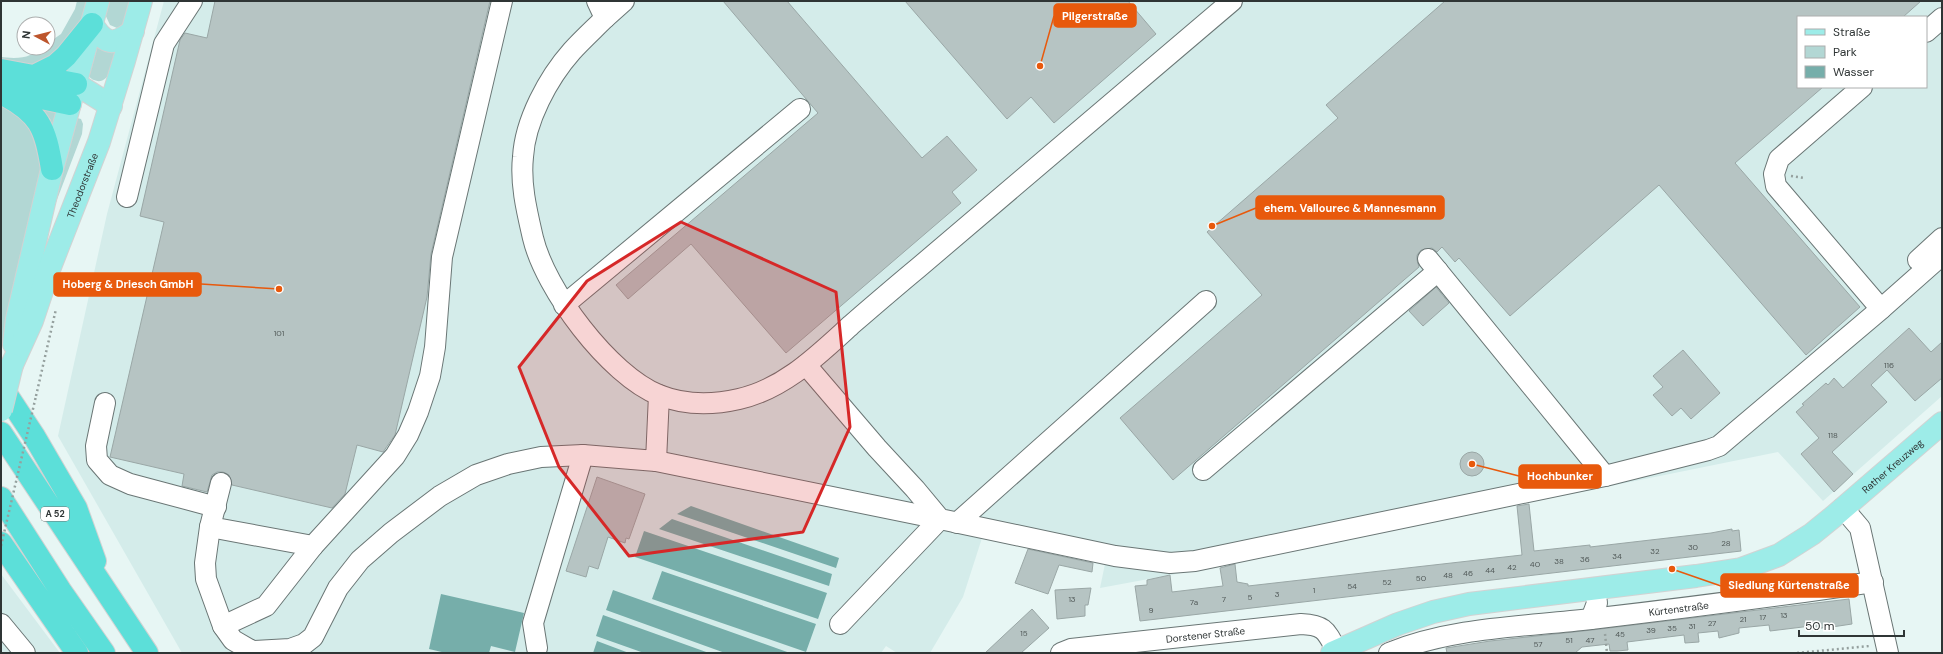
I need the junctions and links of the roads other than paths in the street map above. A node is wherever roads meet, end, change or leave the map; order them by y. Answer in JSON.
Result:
{"nodes":[{"id":1,"x":98,"y":1,"type":"edge"},
{"id":2,"x":141,"y":1,"type":"edge"},
{"id":3,"x":192,"y":1,"type":"edge"},
{"id":4,"x":502,"y":1,"type":"edge"},
{"id":5,"x":624,"y":1,"type":"edge"},
{"id":6,"x":1232,"y":1,"type":"edge"},
{"id":7,"x":601,"y":9,"type":"edge"},
{"id":8,"x":1942,"y":18,"type":"edge"},
{"id":9,"x":92,"y":24,"type":"junction"},
{"id":10,"x":133,"y":31,"type":"junction"},
{"id":11,"x":1927,"y":31,"type":"edge"},
{"id":12,"x":1,"y":70,"type":"edge"},
{"id":13,"x":34,"y":76,"type":"junction"},
{"id":14,"x":76,"y":84,"type":"junction"},
{"id":15,"x":1861,"y":88,"type":"edge"},
{"id":16,"x":1,"y":90,"type":"edge"},
{"id":17,"x":1,"y":93,"type":"edge"},
{"id":18,"x":70,"y":104,"type":"junction"},
{"id":19,"x":110,"y":106,"type":"junction"},
{"id":20,"x":800,"y":109,"type":"dead end"},
{"id":21,"x":52,"y":169,"type":"junction"},
{"id":22,"x":127,"y":197,"type":"dead end"},
{"id":23,"x":1942,"y":238,"type":"edge"},
{"id":24,"x":1942,"y":255,"type":"edge"},
{"id":25,"x":1206,"y":301,"type":"dead end"},
{"id":26,"x":1878,"y":304,"type":"junction"},
{"id":27,"x":564,"y":305,"type":"junction"},
{"id":28,"x":12,"y":365,"type":"junction"},
{"id":29,"x":806,"y":365,"type":"junction"},
{"id":30,"x":1,"y":386,"type":"edge"},
{"id":31,"x":659,"y":395,"type":"junction"},
{"id":32,"x":105,"y":403,"type":"dead end"},
{"id":33,"x":1,"y":410,"type":"edge"},
{"id":34,"x":1942,"y":423,"type":"edge"},
{"id":35,"x":1,"y":433,"type":"edge"},
{"id":36,"x":584,"y":455,"type":"junction"},
{"id":37,"x":656,"y":461,"type":"junction"},
{"id":38,"x":1203,"y":470,"type":"dead end"},
{"id":39,"x":1605,"y":476,"type":"junction"},
{"id":40,"x":221,"y":483,"type":"dead end"},
{"id":41,"x":1,"y":498,"type":"edge"},
{"id":42,"x":216,"y":507,"type":"junction"},
{"id":43,"x":1843,"y":508,"type":"junction"},
{"id":44,"x":949,"y":521,"type":"junction"},
{"id":45,"x":210,"y":527,"type":"junction"},
{"id":46,"x":1,"y":544,"type":"edge"},
{"id":47,"x":313,"y":546,"type":"junction"},
{"id":48,"x":1873,"y":582,"type":"junction"},
{"id":49,"x":1623,"y":586,"type":"junction"},
{"id":50,"x":1596,"y":589,"type":"junction"},
{"id":51,"x":108,"y":596,"type":"junction"},
{"id":52,"x":1446,"y":609,"type":"junction"},
{"id":53,"x":1627,"y":615,"type":"junction"},
{"id":54,"x":1591,"y":619,"type":"junction"},
{"id":55,"x":840,"y":624,"type":"dead end"},
{"id":56,"x":223,"y":626,"type":"junction"},
{"id":57,"x":5,"y":631,"type":"edge"},
{"id":58,"x":1456,"y":634,"type":"junction"},
{"id":59,"x":537,"y":648,"type":"dead end"},
{"id":60,"x":1887,"y":648,"type":"edge"},
{"id":61,"x":1101,"y":650,"type":"edge"},
{"id":62,"x":1334,"y":652,"type":"edge"},
{"id":63,"x":25,"y":653,"type":"edge"},
{"id":64,"x":77,"y":653,"type":"edge"},
{"id":65,"x":104,"y":653,"type":"edge"},
{"id":66,"x":147,"y":653,"type":"edge"},
{"id":67,"x":1061,"y":653,"type":"edge"},
{"id":68,"x":1389,"y":653,"type":"edge"}],
"edges":[{"from":1,"to":9,"type":"main road","name":"Theodorstraße"},
{"from":2,"to":10,"type":"main road","name":"Theodorstraße"},
{"from":3,"to":22,"type":"street"},
{"from":4,"to":47,"type":"street"},
{"from":5,"to":7,"type":"street"},
{"from":6,"to":29,"type":"street"},
{"from":7,"to":27,"type":"street"},
{"from":8,"to":11,"type":"street"},
{"from":9,"to":10,"type":"main road"},
{"from":9,"to":13,"type":"highway"},
{"from":9,"to":14,"type":"main road","name":"Theodorstraße"},
{"from":10,"to":19,"type":"main road","name":"Theodorstraße"},
{"from":12,"to":13,"type":"highway"},
{"from":13,"to":14,"type":"highway"},
{"from":14,"to":18,"type":"main road","name":"Theodorstraße"},
{"from":14,"to":19,"type":"main road"},
{"from":15,"to":26,"type":"street"},
{"from":16,"to":18,"type":"highway"},
{"from":17,"to":21,"type":"highway"},
{"from":18,"to":19,"type":"main road"},
{"from":18,"to":21,"type":"main road","name":"Theodorstraße"},
{"from":19,"to":28,"type":"main road","name":"Theodorstraße"},
{"from":20,"to":27,"type":"street"},
{"from":21,"to":28,"type":"main road","name":"Theodorstraße"},
{"from":23,"to":26,"type":"street"},
{"from":24,"to":26,"type":"street"},
{"from":25,"to":44,"type":"street"},
{"from":26,"to":39,"type":"street"},
{"from":27,"to":31,"type":"street"},
{"from":28,"to":33,"type":"main road","name":"Theodorstraße","bridge":true},
{"from":29,"to":31,"type":"street"},
{"from":29,"to":44,"type":"street"},
{"from":30,"to":51,"type":"highway"},
{"from":31,"to":37,"type":"street"},
{"from":32,"to":42,"type":"street"},
{"from":34,"to":43,"type":"main road","name":"Rather Kreuzweg"},
{"from":35,"to":51,"type":"highway","number":"A 52"},
{"from":36,"to":37,"type":"street"},
{"from":36,"to":56,"type":"street"},
{"from":36,"to":59,"type":"street"},
{"from":37,"to":44,"type":"street"},
{"from":38,"to":39,"type":"street"},
{"from":39,"to":44,"type":"street"},
{"from":40,"to":42,"type":"street"},
{"from":41,"to":65,"type":"highway"},
{"from":42,"to":45,"type":"street"},
{"from":43,"to":48,"type":"street"},
{"from":43,"to":49,"type":"main road"},
{"from":44,"to":55,"type":"street"},
{"from":45,"to":47,"type":"street"},
{"from":45,"to":56,"type":"street"},
{"from":46,"to":64,"type":"highway"},
{"from":47,"to":56,"type":"street"},
{"from":48,"to":53,"type":"street","name":"Kürtenstraße"},
{"from":48,"to":60,"type":"street"},
{"from":49,"to":50,"type":"main road"},
{"from":49,"to":53,"type":"street"},
{"from":50,"to":52,"type":"main road"},
{"from":50,"to":54,"type":"street"},
{"from":51,"to":66,"type":"highway","number":"A 52"},
{"from":52,"to":58,"type":"street"},
{"from":52,"to":62,"type":"main road"},
{"from":53,"to":54,"type":"street","name":"Kürtenstraße"},
{"from":54,"to":58,"type":"street","name":"Kürtenstraße"},
{"from":57,"to":63,"type":"street"},
{"from":58,"to":68,"type":"street","name":"Kürtenstraße"},
{"from":61,"to":62,"type":"street","name":"Dorstener Straße"},
{"from":61,"to":67,"type":"street","name":"Dorstener Straße"}]}
